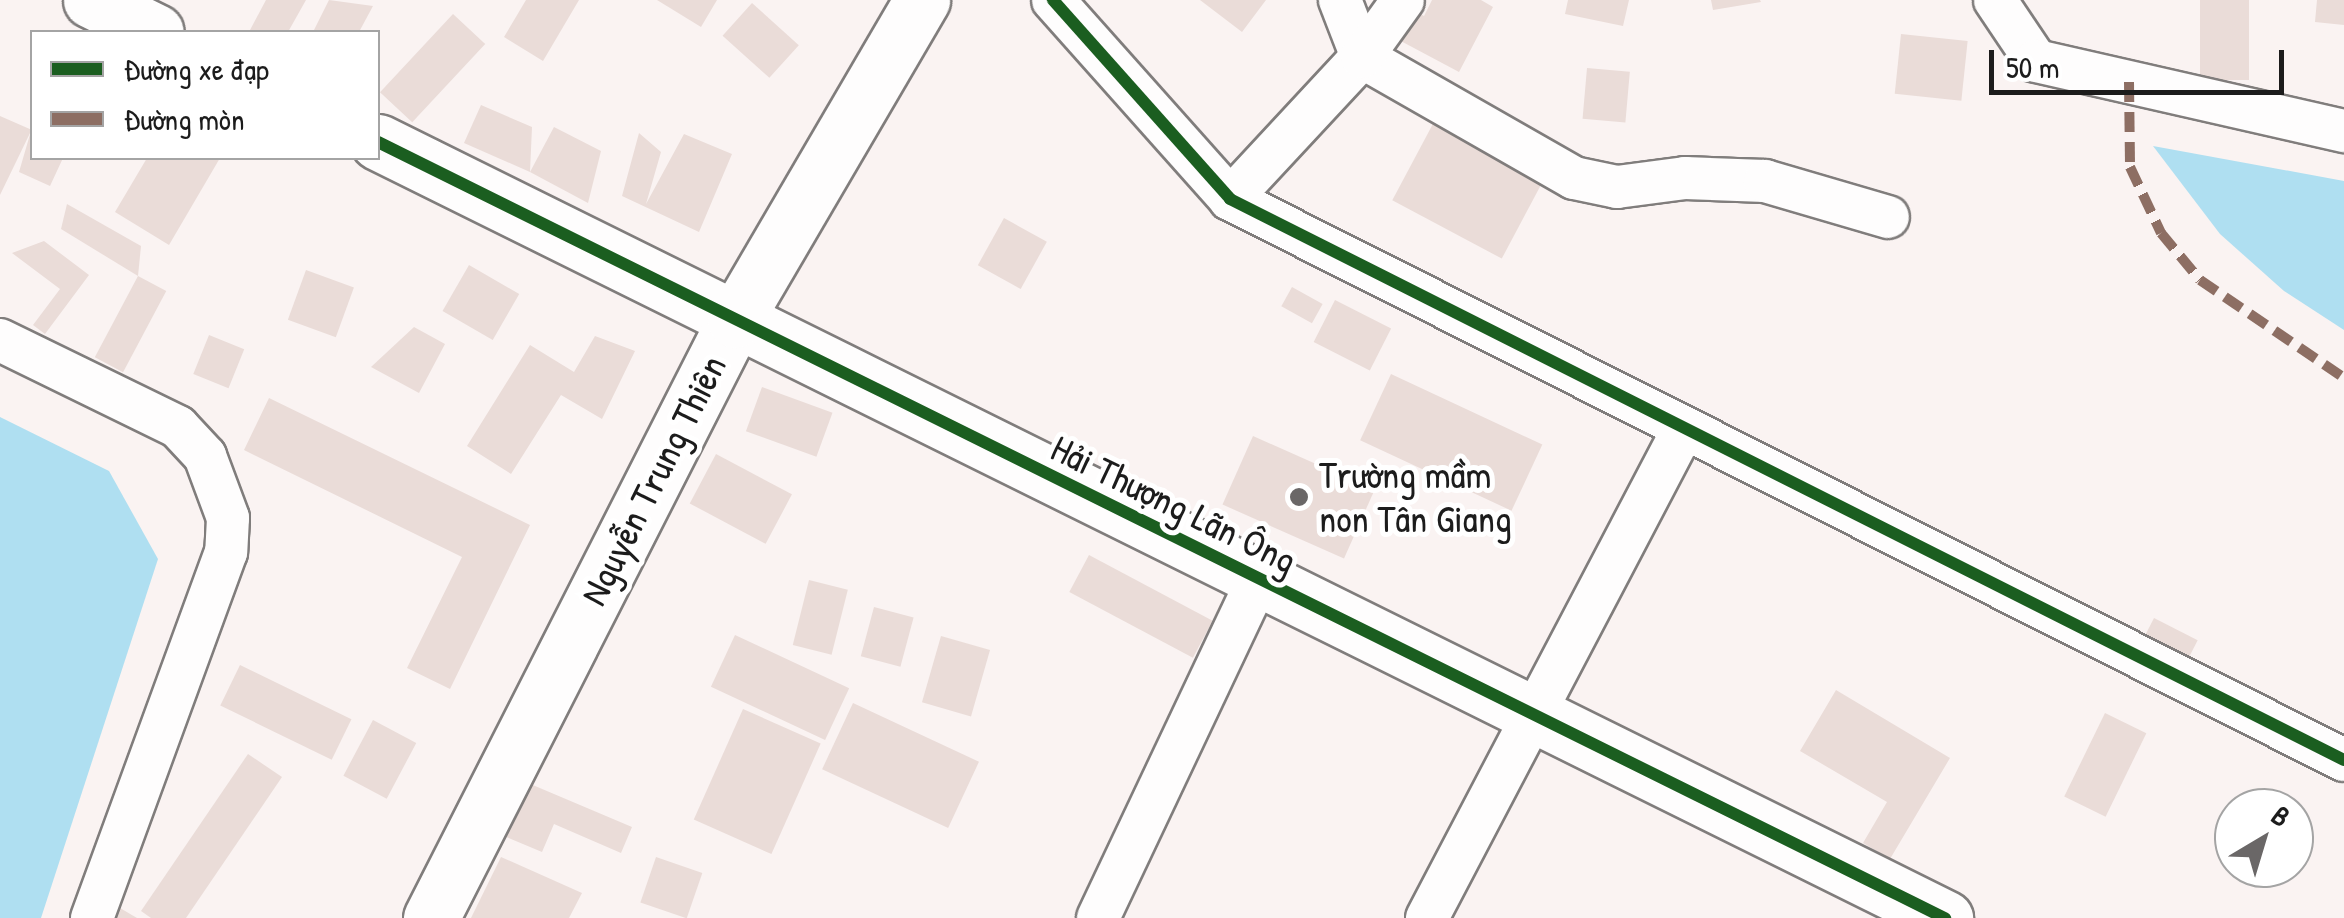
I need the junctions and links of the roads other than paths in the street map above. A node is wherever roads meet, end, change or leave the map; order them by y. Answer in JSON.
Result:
{"nodes":[{"id":1,"x":91,"y":0,"type":"edge"},
{"id":2,"x":922,"y":0,"type":"edge"},
{"id":3,"x":1054,"y":0,"type":"edge"},
{"id":4,"x":1340,"y":0,"type":"edge"},
{"id":5,"x":1402,"y":0,"type":"edge"},
{"id":6,"x":1995,"y":0,"type":"edge"},
{"id":7,"x":152,"y":30,"type":"edge"},
{"id":8,"x":1362,"y":58,"type":"junction"},
{"id":9,"x":2344,"y":132,"type":"edge"},
{"id":10,"x":380,"y":143,"type":"edge"},
{"id":11,"x":1230,"y":200,"type":"junction"},
{"id":12,"x":1888,"y":218,"type":"dead end"},
{"id":13,"x":735,"y":320,"type":"junction"},
{"id":14,"x":0,"y":340,"type":"edge"},
{"id":15,"x":1684,"y":428,"type":"junction"},
{"id":16,"x":1258,"y":579,"type":"junction"},
{"id":17,"x":1538,"y":717,"type":"junction"},
{"id":18,"x":2344,"y":760,"type":"edge"},
{"id":19,"x":92,"y":918,"type":"edge"},
{"id":20,"x":431,"y":918,"type":"edge"},
{"id":21,"x":1098,"y":918,"type":"edge"},
{"id":22,"x":1427,"y":918,"type":"edge"},
{"id":23,"x":1945,"y":918,"type":"edge"}],
"edges":[{"from":1,"to":7,"type":"street"},
{"from":2,"to":13,"type":"street","name":"Nguyễn Trung Thiên"},
{"from":3,"to":11,"type":"street"},
{"from":4,"to":8,"type":"street"},
{"from":5,"to":8,"type":"street"},
{"from":6,"to":9,"type":"street"},
{"from":8,"to":11,"type":"street"},
{"from":8,"to":12,"type":"street"},
{"from":10,"to":13,"type":"street","name":"Hải Thượng Lãn Ông"},
{"from":11,"to":15,"type":"street"},
{"from":13,"to":16,"type":"street","name":"Hải Thượng Lãn Ông"},
{"from":13,"to":20,"type":"street","name":"Nguyễn Trung Thiên"},
{"from":14,"to":19,"type":"street"},
{"from":15,"to":17,"type":"street"},
{"from":15,"to":18,"type":"street"},
{"from":16,"to":17,"type":"street","name":"Hải Thượng Lãn Ông"},
{"from":16,"to":21,"type":"street"},
{"from":17,"to":22,"type":"street"},
{"from":17,"to":23,"type":"street","name":"Hải Thượng Lãn Ông"}]}
